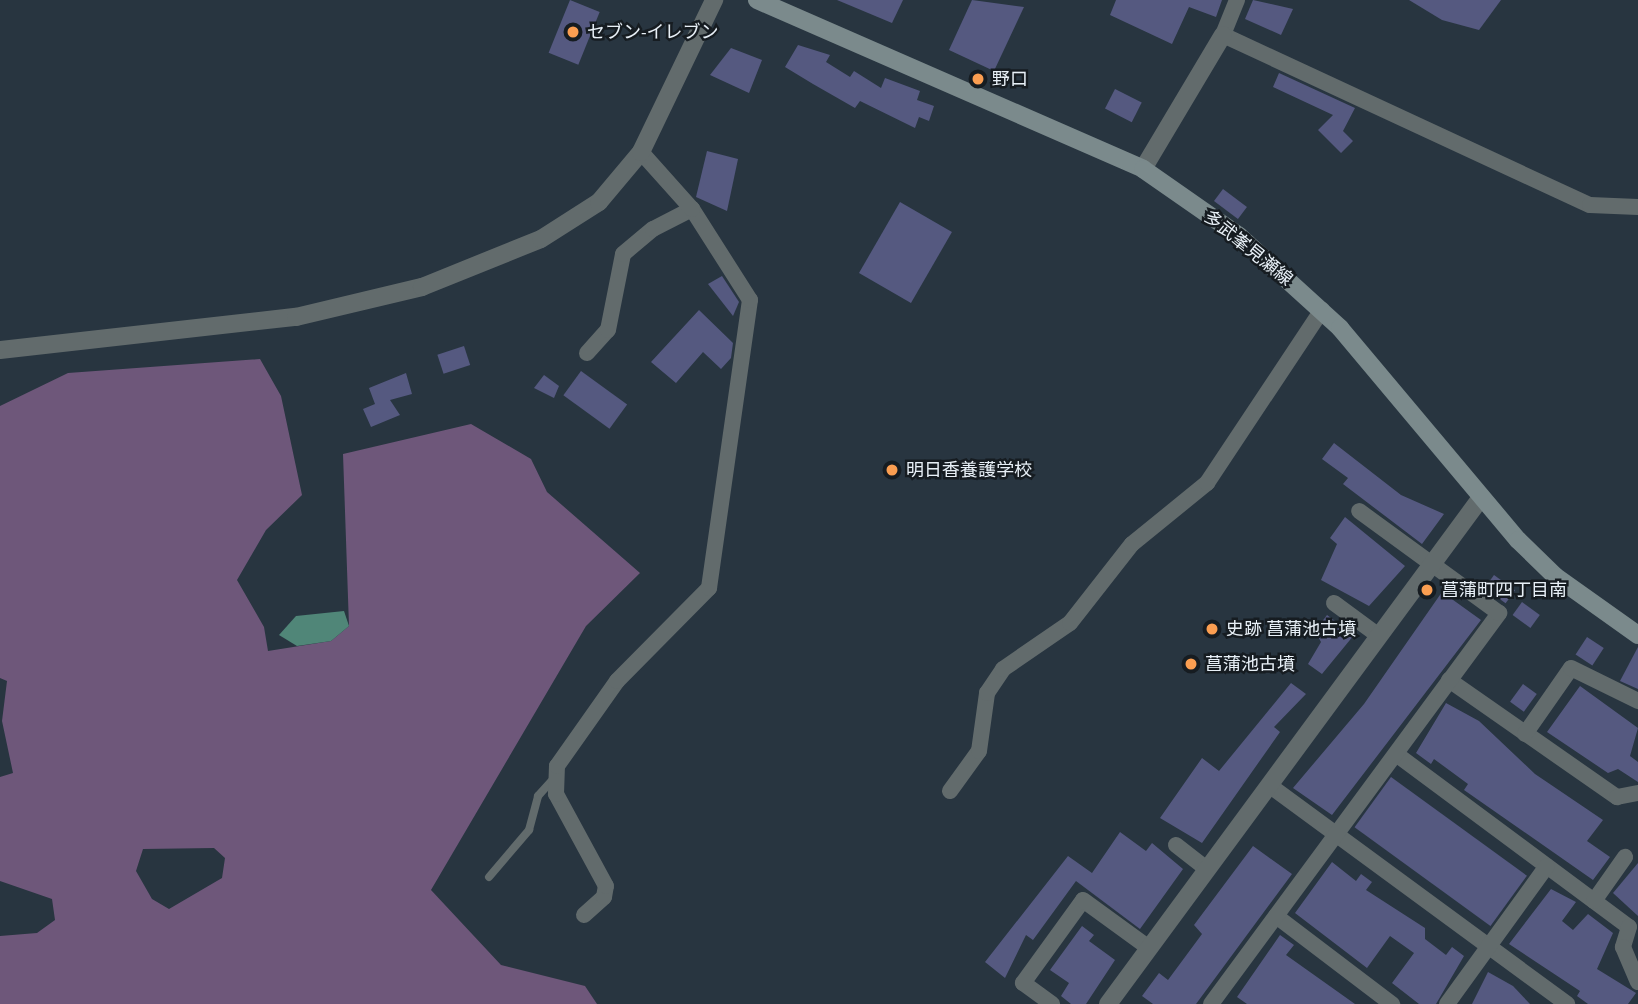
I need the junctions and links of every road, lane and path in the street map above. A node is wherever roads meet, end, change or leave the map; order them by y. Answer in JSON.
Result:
{"nodes":[{"id":1,"x":714,"y":0,"type":"edge"},
{"id":2,"x":757,"y":0,"type":"edge"},
{"id":3,"x":1237,"y":0,"type":"edge"},
{"id":4,"x":1223,"y":35,"type":"junction"},
{"id":5,"x":641,"y":152,"type":"junction"},
{"id":6,"x":1143,"y":169,"type":"junction"},
{"id":7,"x":1638,"y":206,"type":"edge"},
{"id":8,"x":692,"y":209,"type":"junction"},
{"id":9,"x":1322,"y":310,"type":"junction"},
{"id":10,"x":0,"y":350,"type":"edge"},
{"id":11,"x":587,"y":352,"type":"dead end"},
{"id":12,"x":1480,"y":499,"type":"junction"},
{"id":13,"x":1359,"y":511,"type":"dead end"},
{"id":14,"x":1432,"y":564,"type":"junction"},
{"id":15,"x":1335,"y":603,"type":"dead end"},
{"id":16,"x":1638,"y":635,"type":"edge"},
{"id":17,"x":1379,"y":636,"type":"junction"},
{"id":18,"x":1449,"y":680,"type":"junction"},
{"id":19,"x":1638,"y":701,"type":"edge"},
{"id":20,"x":1525,"y":734,"type":"junction"},
{"id":21,"x":1396,"y":754,"type":"junction"},
{"id":22,"x":556,"y":776,"type":"junction"},
{"id":23,"x":1269,"y":785,"type":"junction"},
{"id":24,"x":950,"y":791,"type":"dead end"},
{"id":25,"x":1638,"y":793,"type":"edge"},
{"id":26,"x":1337,"y":835,"type":"junction"},
{"id":27,"x":1176,"y":845,"type":"dead end"},
{"id":28,"x":1625,"y":858,"type":"dead end"},
{"id":29,"x":1548,"y":866,"type":"junction"},
{"id":30,"x":1208,"y":869,"type":"junction"},
{"id":31,"x":489,"y":877,"type":"dead end"},
{"id":32,"x":1594,"y":901,"type":"junction"},
{"id":33,"x":584,"y":915,"type":"dead end"},
{"id":34,"x":1276,"y":916,"type":"junction"},
{"id":35,"x":1489,"y":947,"type":"junction"},
{"id":36,"x":1149,"y":948,"type":"junction"},
{"id":37,"x":1638,"y":982,"type":"edge"},
{"id":38,"x":1556,"y":1001,"type":"edge"},
{"id":39,"x":1217,"y":1002,"type":"edge"},
{"id":40,"x":1052,"y":1004,"type":"edge"},
{"id":41,"x":1108,"y":1004,"type":"edge"},
{"id":42,"x":1392,"y":1004,"type":"edge"},
{"id":43,"x":1447,"y":1004,"type":"edge"}],
"edges":[{"from":1,"to":5,"type":"street"},
{"from":2,"to":6,"type":"main road","name":"多武峯見瀬線"},
{"from":3,"to":4,"type":"street"},
{"from":4,"to":6,"type":"street"},
{"from":4,"to":7,"type":"street"},
{"from":5,"to":8,"type":"street"},
{"from":5,"to":10,"type":"street"},
{"from":6,"to":9,"type":"main road","name":"多武峯見瀬線"},
{"from":8,"to":11,"type":"street"},
{"from":8,"to":22,"type":"street"},
{"from":9,"to":12,"type":"main road","name":"多武峯見瀬線"},
{"from":9,"to":24,"type":"street"},
{"from":12,"to":14,"type":"street"},
{"from":12,"to":16,"type":"main road","name":"多武峯見瀬線"},
{"from":13,"to":14,"type":"street"},
{"from":14,"to":17,"type":"street"},
{"from":14,"to":18,"type":"street"},
{"from":15,"to":17,"type":"street"},
{"from":17,"to":23,"type":"street"},
{"from":18,"to":20,"type":"street"},
{"from":18,"to":21,"type":"street"},
{"from":19,"to":20,"type":"street"},
{"from":20,"to":25,"type":"street"},
{"from":21,"to":26,"type":"street"},
{"from":21,"to":29,"type":"street"},
{"from":22,"to":31,"type":"lane"},
{"from":22,"to":33,"type":"street"},
{"from":23,"to":26,"type":"street"},
{"from":23,"to":30,"type":"street"},
{"from":26,"to":34,"type":"street"},
{"from":26,"to":35,"type":"street"},
{"from":27,"to":30,"type":"street"},
{"from":28,"to":32,"type":"street"},
{"from":29,"to":32,"type":"street"},
{"from":29,"to":35,"type":"street"},
{"from":30,"to":36,"type":"street"},
{"from":32,"to":37,"type":"street"},
{"from":34,"to":39,"type":"street"},
{"from":34,"to":42,"type":"street"},
{"from":35,"to":38,"type":"street"},
{"from":35,"to":43,"type":"street"},
{"from":36,"to":40,"type":"street"},
{"from":36,"to":41,"type":"street"}]}
